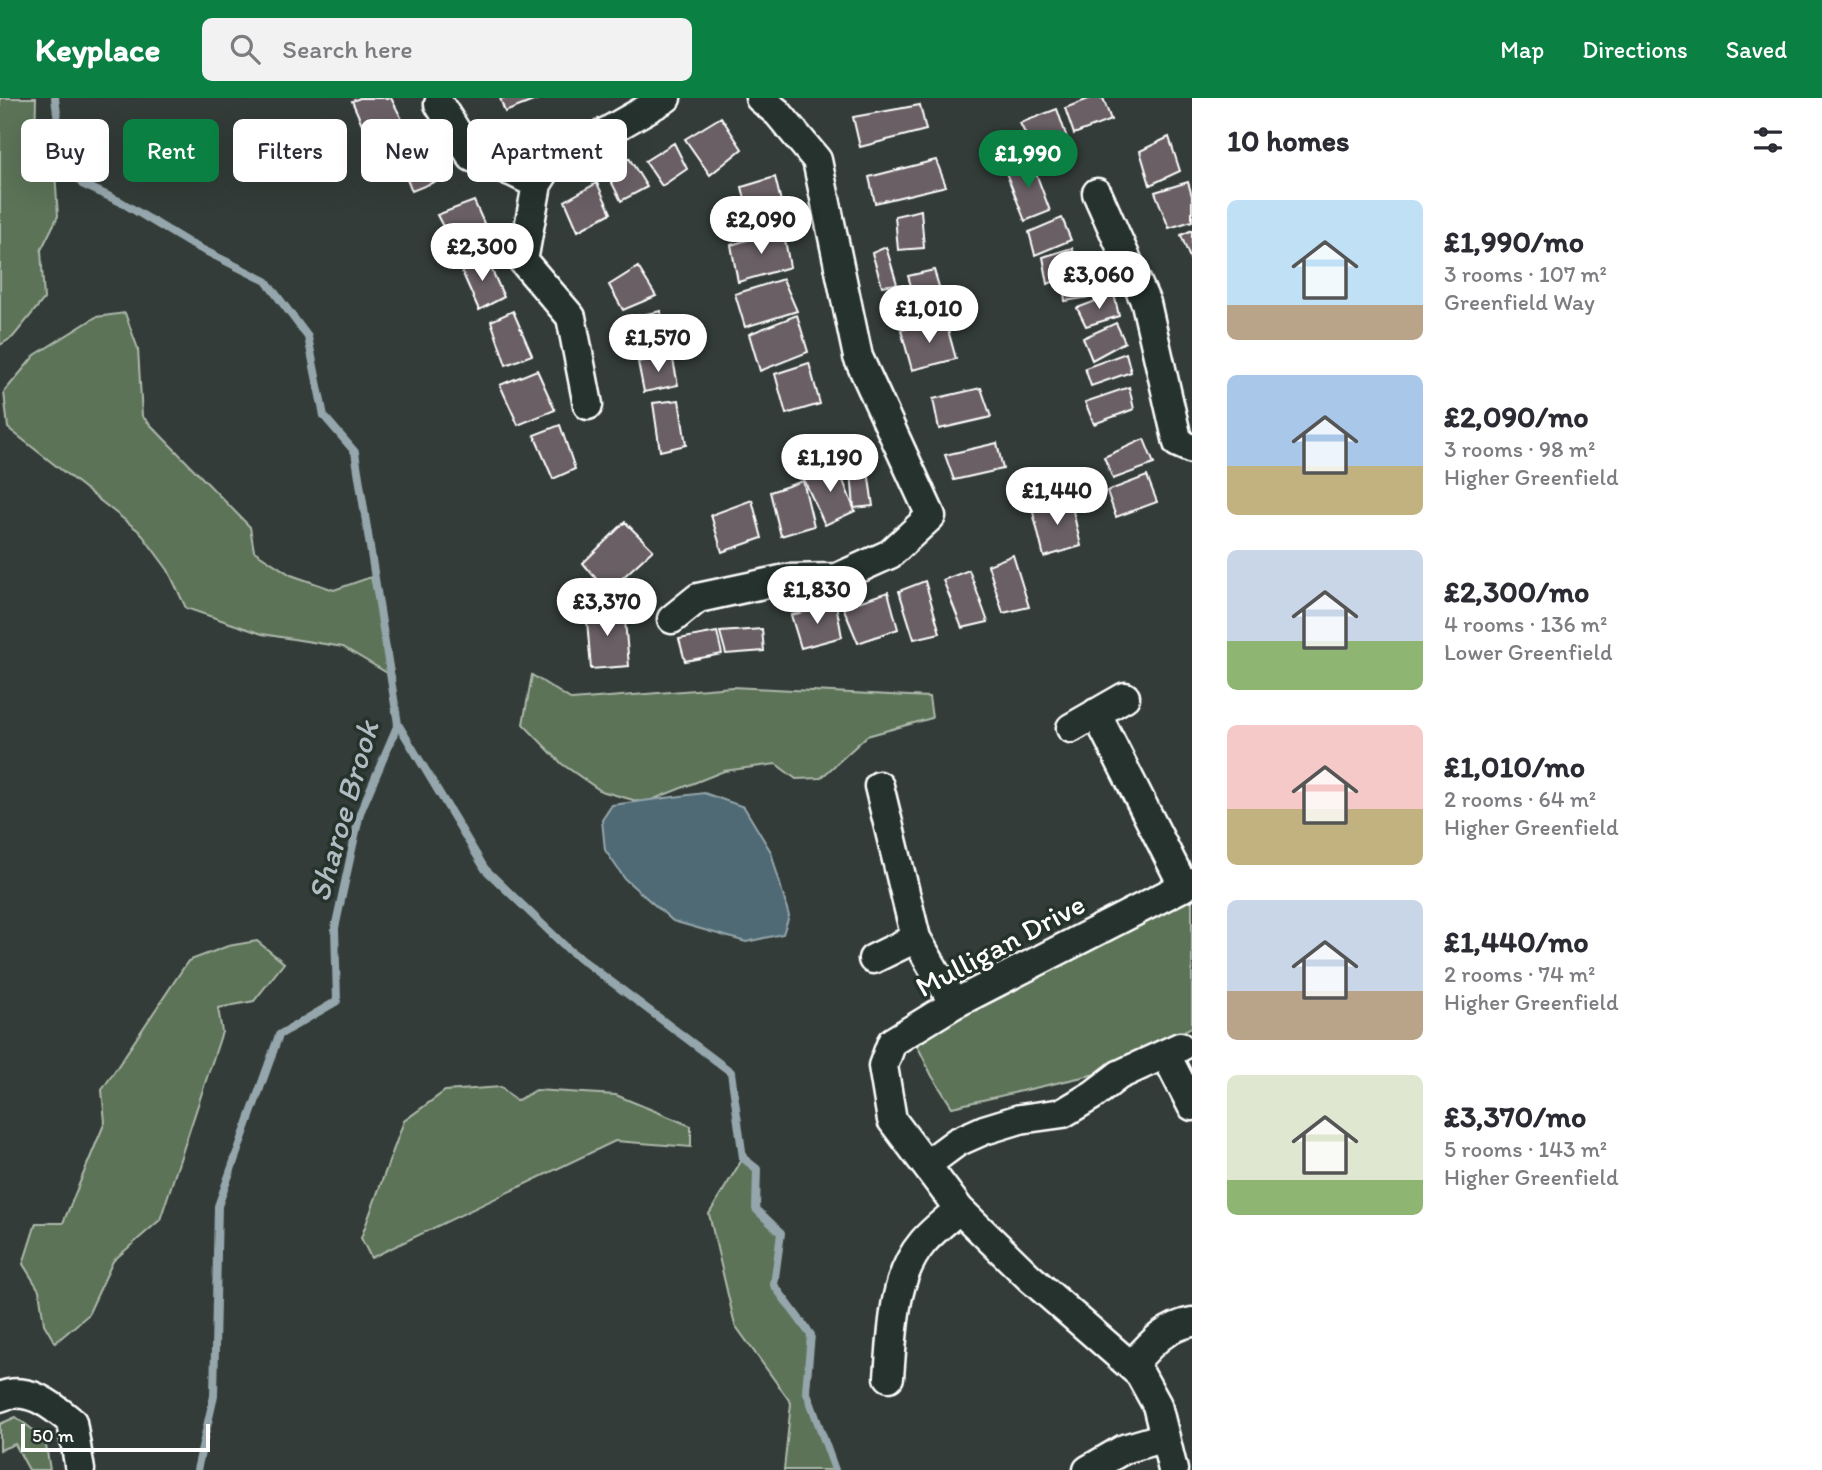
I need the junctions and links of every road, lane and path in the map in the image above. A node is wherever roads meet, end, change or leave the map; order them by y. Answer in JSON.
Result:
{"nodes":[{"id":1,"x":666,"y":98,"type":"edge"},
{"id":2,"x":761,"y":98,"type":"edge"},
{"id":3,"x":439,"y":104,"type":"dead end"},
{"id":4,"x":537,"y":184,"type":"junction"},
{"id":5,"x":1097,"y":193,"type":"dead end"},
{"id":6,"x":588,"y":405,"type":"dead end"},
{"id":7,"x":1192,"y":449,"type":"edge"},
{"id":8,"x":672,"y":619,"type":"dead end"},
{"id":9,"x":1125,"y":697,"type":"dead end"},
{"id":10,"x":1096,"y":713,"type":"junction"},
{"id":11,"x":1071,"y":728,"type":"dead end"},
{"id":12,"x":879,"y":786,"type":"dead end"},
{"id":13,"x":1188,"y":884,"type":"edge"},
{"id":14,"x":916,"y":938,"type":"junction"},
{"id":15,"x":873,"y":959,"type":"dead end"},
{"id":16,"x":954,"y":1004,"type":"junction"},
{"id":17,"x":1192,"y":1106,"type":"edge"},
{"id":18,"x":926,"y":1165,"type":"junction"},
{"id":19,"x":959,"y":1209,"type":"junction"},
{"id":20,"x":1192,"y":1322,"type":"edge"},
{"id":21,"x":1131,"y":1366,"type":"junction"},
{"id":22,"x":889,"y":1377,"type":"dead end"},
{"id":23,"x":0,"y":1397,"type":"edge"},
{"id":24,"x":1165,"y":1437,"type":"junction"},
{"id":25,"x":80,"y":1470,"type":"edge"},
{"id":26,"x":1088,"y":1470,"type":"edge"},
{"id":27,"x":1173,"y":1470,"type":"edge"}],
"edges":[{"from":1,"to":4,"type":"street"},
{"from":2,"to":8,"type":"street"},
{"from":3,"to":4,"type":"street"},
{"from":4,"to":6,"type":"street"},
{"from":5,"to":7,"type":"street"},
{"from":9,"to":10,"type":"street"},
{"from":10,"to":11,"type":"street"},
{"from":10,"to":13,"type":"street"},
{"from":12,"to":14,"type":"street"},
{"from":13,"to":16,"type":"street","name":"Mulligan Drive"},
{"from":14,"to":15,"type":"street"},
{"from":14,"to":16,"type":"street"},
{"from":16,"to":18,"type":"street","name":"Mulligan Drive"},
{"from":17,"to":18,"type":"street"},
{"from":18,"to":19,"type":"street","name":"Mulligan Drive"},
{"from":19,"to":21,"type":"street","name":"Mulligan Drive"},
{"from":19,"to":22,"type":"street"},
{"from":20,"to":21,"type":"street"},
{"from":21,"to":24,"type":"street","name":"Mulligan Drive"},
{"from":23,"to":25,"type":"street"},
{"from":24,"to":26,"type":"street"},
{"from":24,"to":27,"type":"street","name":"Mulligan Drive"}]}
